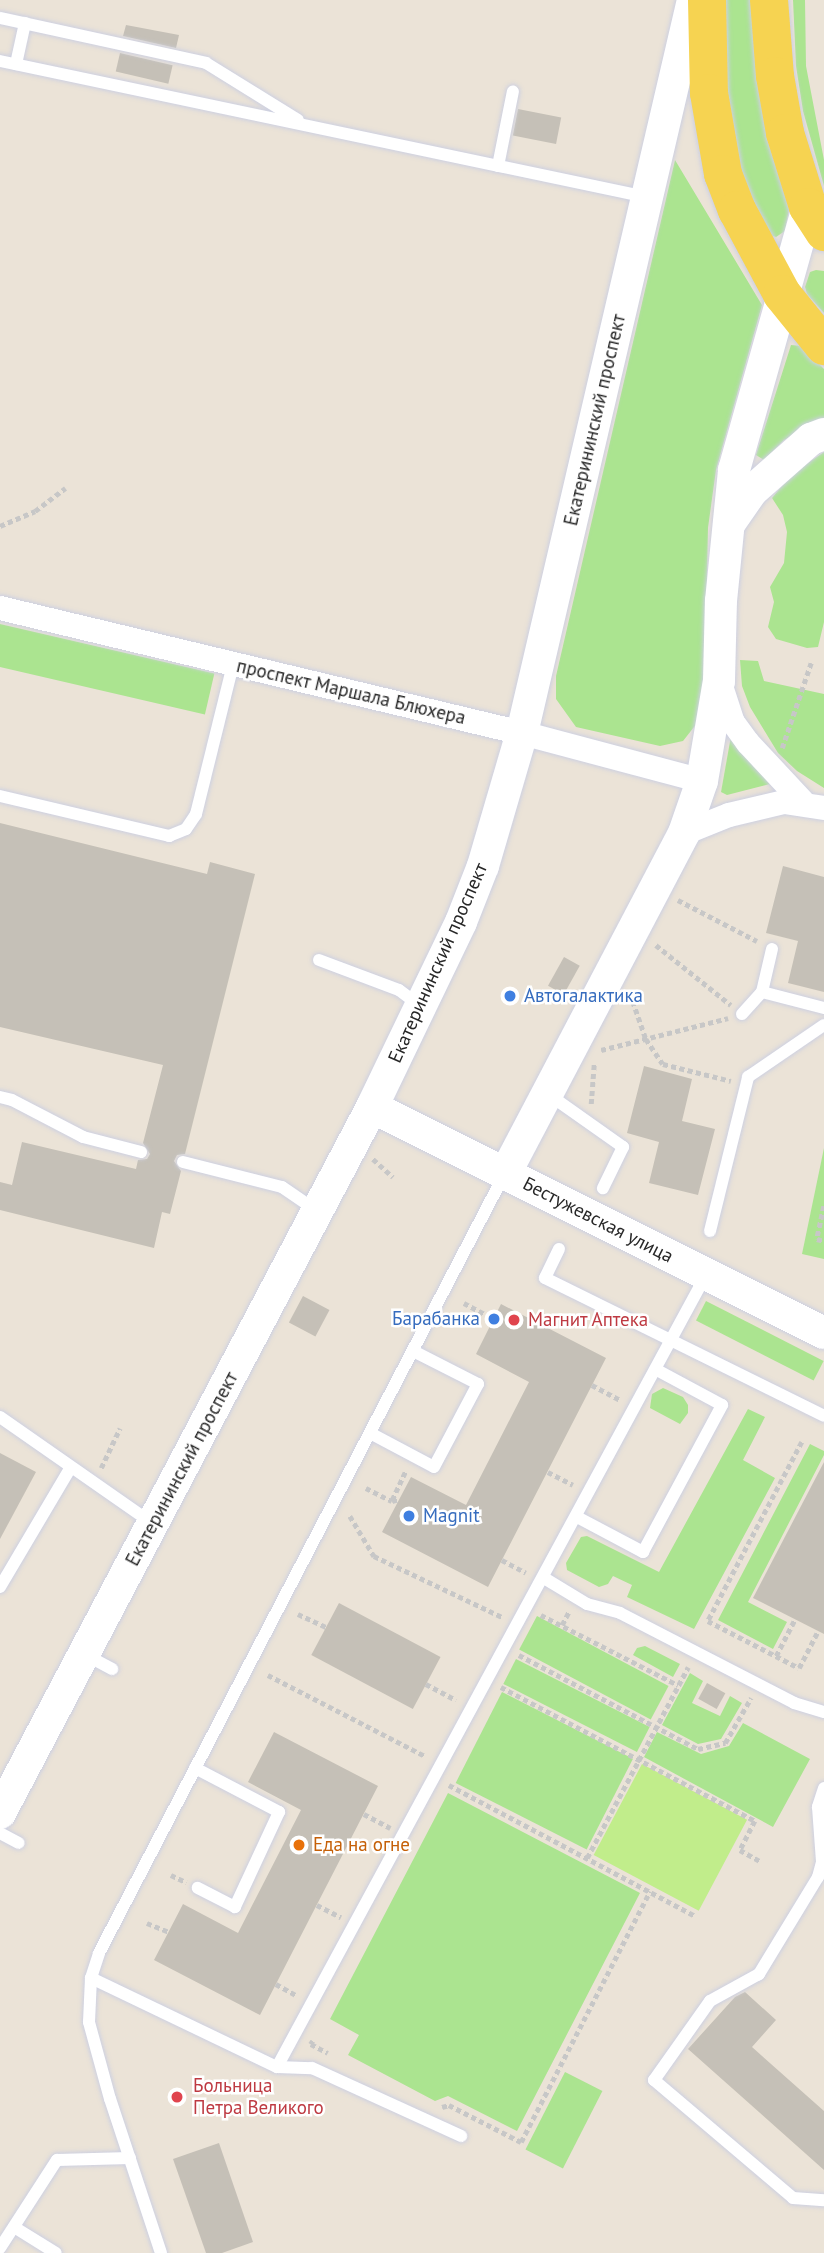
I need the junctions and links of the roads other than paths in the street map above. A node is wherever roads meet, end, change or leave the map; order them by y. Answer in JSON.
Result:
{"nodes":[{"id":1,"x":693,"y":0,"type":"edge"},
{"id":2,"x":707,"y":0,"type":"edge"},
{"id":3,"x":769,"y":0,"type":"edge"},
{"id":4,"x":0,"y":18,"type":"edge"},
{"id":5,"x":24,"y":23,"type":"junction"},
{"id":6,"x":0,"y":61,"type":"edge"},
{"id":7,"x":16,"y":64,"type":"junction"},
{"id":8,"x":513,"y":91,"type":"dead end"},
{"id":9,"x":307,"y":126,"type":"junction"},
{"id":10,"x":498,"y":166,"type":"junction"},
{"id":11,"x":646,"y":197,"type":"junction"},
{"id":12,"x":816,"y":220,"type":"edge"},
{"id":13,"x":782,"y":294,"type":"junction"},
{"id":14,"x":824,"y":346,"type":"edge"},
{"id":15,"x":824,"y":434,"type":"edge"},
{"id":16,"x":726,"y":528,"type":"junction"},
{"id":17,"x":0,"y":608,"type":"edge"},
{"id":18,"x":233,"y":664,"type":"junction"},
{"id":19,"x":719,"y":681,"type":"junction"},
{"id":20,"x":522,"y":733,"type":"junction"},
{"id":21,"x":702,"y":781,"type":"junction"},
{"id":22,"x":0,"y":796,"type":"edge"},
{"id":23,"x":814,"y":805,"type":"edge"},
{"id":24,"x":684,"y":833,"type":"junction"},
{"id":25,"x":772,"y":949,"type":"road end"},
{"id":26,"x":319,"y":960,"type":"dead end"},
{"id":27,"x":762,"y":992,"type":"junction"},
{"id":28,"x":421,"y":1006,"type":"junction"},
{"id":29,"x":824,"y":1008,"type":"edge"},
{"id":30,"x":742,"y":1014,"type":"road end"},
{"id":31,"x":824,"y":1025,"type":"edge"},
{"id":32,"x":548,"y":1093,"type":"junction"},
{"id":33,"x":0,"y":1097,"type":"edge"},
{"id":34,"x":372,"y":1107,"type":"junction"},
{"id":35,"x":141,"y":1152,"type":"dead end"},
{"id":36,"x":183,"y":1162,"type":"dead end"},
{"id":37,"x":505,"y":1174,"type":"junction"},
{"id":38,"x":603,"y":1188,"type":"dead end"},
{"id":39,"x":318,"y":1211,"type":"junction"},
{"id":40,"x":710,"y":1231,"type":"dead end"},
{"id":41,"x":559,"y":1249,"type":"dead end"},
{"id":42,"x":706,"y":1275,"type":"junction"},
{"id":43,"x":824,"y":1334,"type":"edge"},
{"id":44,"x":672,"y":1341,"type":"junction"},
{"id":45,"x":413,"y":1351,"type":"junction"},
{"id":46,"x":657,"y":1370,"type":"junction"},
{"id":47,"x":824,"y":1416,"type":"edge"},
{"id":48,"x":0,"y":1417,"type":"edge"},
{"id":49,"x":370,"y":1433,"type":"junction"},
{"id":50,"x":71,"y":1467,"type":"junction"},
{"id":51,"x":577,"y":1517,"type":"junction"},
{"id":52,"x":153,"y":1523,"type":"junction"},
{"id":53,"x":543,"y":1579,"type":"junction"},
{"id":54,"x":0,"y":1587,"type":"edge"},
{"id":55,"x":84,"y":1654,"type":"junction"},
{"id":56,"x":112,"y":1669,"type":"dead end"},
{"id":57,"x":824,"y":1712,"type":"edge"},
{"id":58,"x":195,"y":1768,"type":"junction"},
{"id":59,"x":824,"y":1788,"type":"edge"},
{"id":60,"x":0,"y":1814,"type":"edge"},
{"id":61,"x":0,"y":1833,"type":"edge"},
{"id":62,"x":19,"y":1843,"type":"dead end"},
{"id":63,"x":823,"y":1863,"type":"edge"},
{"id":64,"x":198,"y":1888,"type":"dead end"},
{"id":65,"x":91,"y":1978,"type":"junction"},
{"id":66,"x":276,"y":2067,"type":"junction"},
{"id":67,"x":460,"y":2136,"type":"dead end"},
{"id":68,"x":130,"y":2158,"type":"junction"},
{"id":69,"x":824,"y":2200,"type":"edge"},
{"id":70,"x":14,"y":2227,"type":"junction"},
{"id":71,"x":0,"y":2248,"type":"edge"},
{"id":72,"x":56,"y":2253,"type":"edge"},
{"id":73,"x":161,"y":2253,"type":"edge"}],
"edges":[{"from":1,"to":11,"type":"street","name":"Екатерининский проспект"},
{"from":2,"to":13,"type":"main road"},
{"from":3,"to":12,"type":"main road"},
{"from":4,"to":5,"type":"lane"},
{"from":5,"to":7,"type":"lane"},
{"from":5,"to":9,"type":"lane"},
{"from":6,"to":7,"type":"lane"},
{"from":7,"to":9,"type":"lane"},
{"from":8,"to":10,"type":"lane"},
{"from":9,"to":10,"type":"lane"},
{"from":10,"to":11,"type":"lane"},
{"from":11,"to":20,"type":"street","name":"Екатерининский проспект"},
{"from":12,"to":13,"type":"street"},
{"from":13,"to":14,"type":"main road"},
{"from":13,"to":16,"type":"street"},
{"from":15,"to":16,"type":"street"},
{"from":16,"to":19,"type":"street"},
{"from":17,"to":18,"type":"street","name":"проспект Маршала Блюхера"},
{"from":18,"to":20,"type":"street","name":"проспект Маршала Блюхера"},
{"from":18,"to":22,"type":"lane"},
{"from":19,"to":21,"type":"street"},
{"from":19,"to":23,"type":"street"},
{"from":20,"to":21,"type":"street","name":"проспект Маршала Блюхера"},
{"from":20,"to":28,"type":"street","name":"Екатерининский проспект"},
{"from":21,"to":24,"type":"street"},
{"from":23,"to":24,"type":"street"},
{"from":24,"to":32,"type":"street"},
{"from":25,"to":27,"type":"lane"},
{"from":26,"to":28,"type":"lane"},
{"from":27,"to":29,"type":"lane"},
{"from":27,"to":30,"type":"lane"},
{"from":28,"to":34,"type":"street","name":"Екатерининский проспект"},
{"from":31,"to":40,"type":"lane"},
{"from":32,"to":37,"type":"street"},
{"from":32,"to":38,"type":"lane"},
{"from":33,"to":35,"type":"lane"},
{"from":34,"to":37,"type":"street","name":"Бестужевская улица"},
{"from":34,"to":39,"type":"street","name":"Екатерининский проспект"},
{"from":36,"to":39,"type":"lane"},
{"from":37,"to":42,"type":"street","name":"Бестужевская улица"},
{"from":37,"to":45,"type":"lane"},
{"from":39,"to":52,"type":"street","name":"Екатерининский проспект"},
{"from":41,"to":44,"type":"lane"},
{"from":42,"to":43,"type":"street","name":"Бестужевская улица"},
{"from":42,"to":44,"type":"lane"},
{"from":44,"to":46,"type":"lane"},
{"from":44,"to":47,"type":"lane"},
{"from":45,"to":49,"type":"lane"},
{"from":45,"to":49,"type":"lane"},
{"from":46,"to":51,"type":"lane"},
{"from":46,"to":51,"type":"lane"},
{"from":48,"to":50,"type":"lane"},
{"from":49,"to":58,"type":"lane"},
{"from":50,"to":52,"type":"lane"},
{"from":50,"to":54,"type":"lane"},
{"from":51,"to":53,"type":"lane"},
{"from":52,"to":55,"type":"street","name":"Екатерининский проспект"},
{"from":53,"to":57,"type":"lane"},
{"from":53,"to":66,"type":"lane"},
{"from":55,"to":56,"type":"lane"},
{"from":55,"to":60,"type":"street","name":"Екатерининский проспект"},
{"from":58,"to":64,"type":"lane"},
{"from":58,"to":65,"type":"lane"},
{"from":59,"to":63,"type":"lane"},
{"from":61,"to":62,"type":"lane"},
{"from":63,"to":69,"type":"lane"},
{"from":65,"to":66,"type":"lane"},
{"from":65,"to":68,"type":"lane"},
{"from":66,"to":67,"type":"lane"},
{"from":68,"to":70,"type":"lane"},
{"from":68,"to":73,"type":"lane"},
{"from":70,"to":71,"type":"lane"},
{"from":70,"to":72,"type":"lane"}]}
